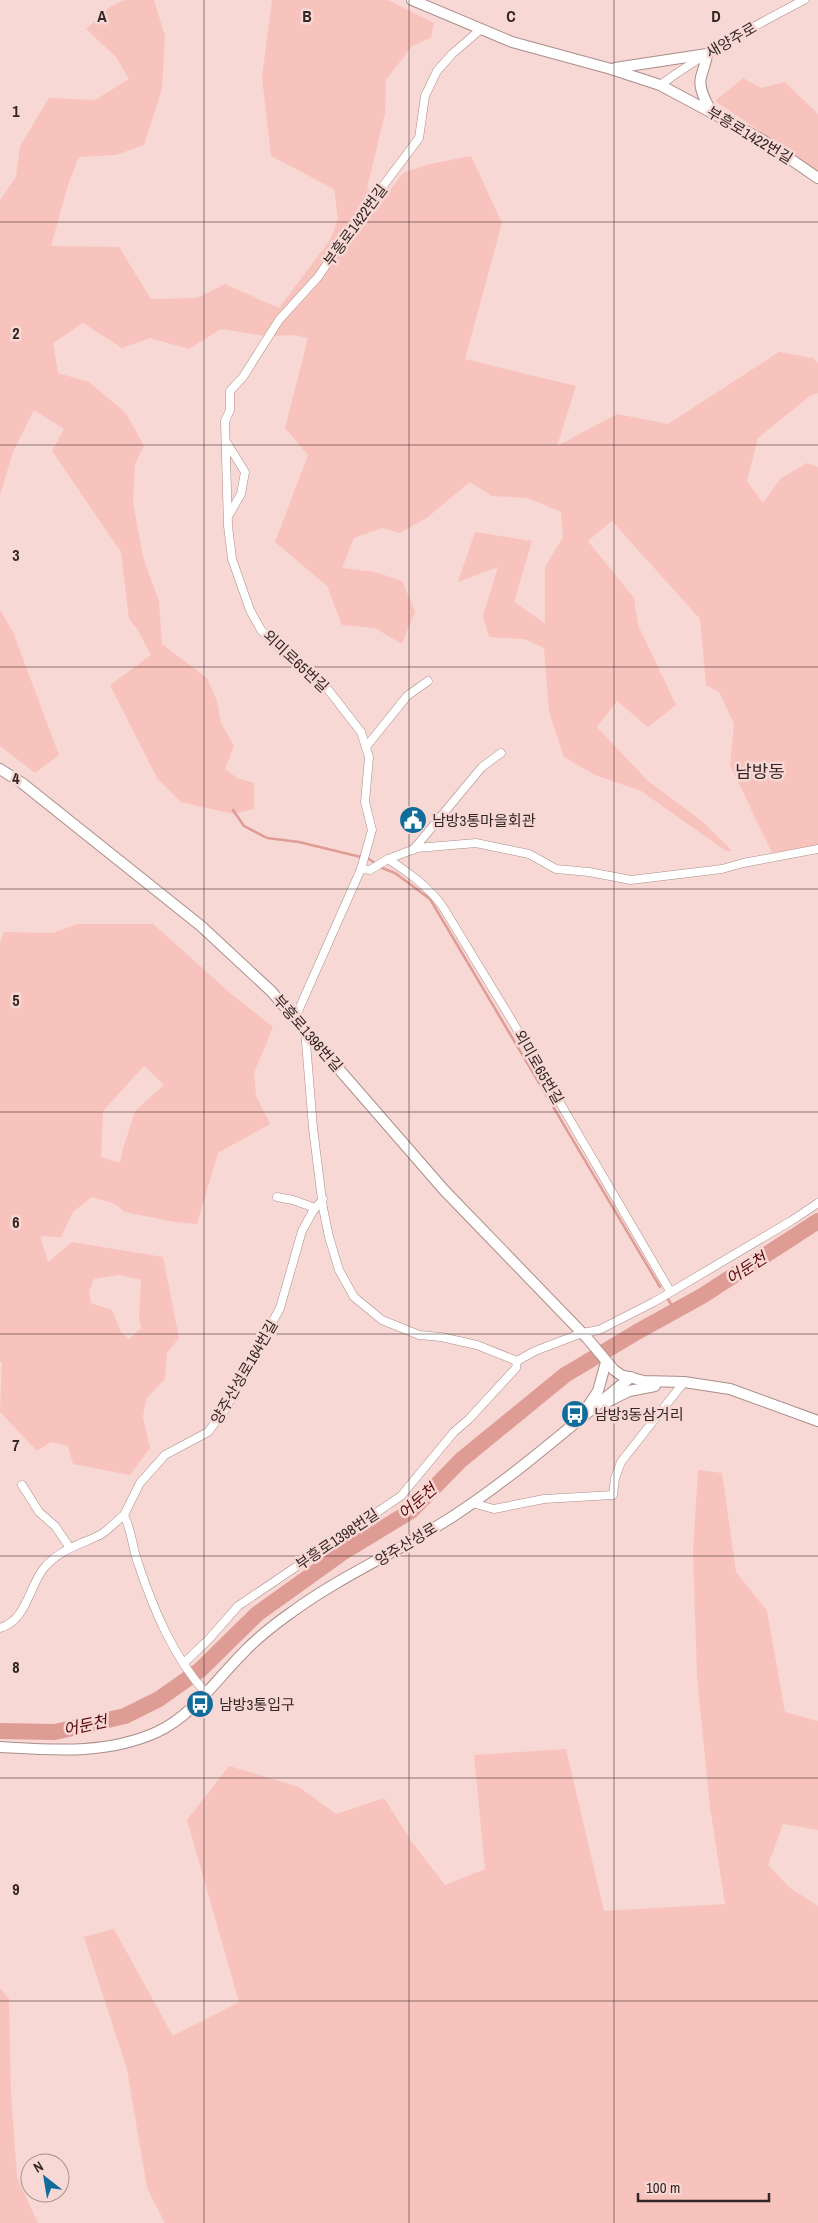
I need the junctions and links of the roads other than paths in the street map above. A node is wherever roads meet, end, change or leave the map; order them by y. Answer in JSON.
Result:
{"nodes":[{"id":1,"x":412,"y":0,"type":"edge"},
{"id":2,"x":804,"y":0,"type":"edge"},
{"id":3,"x":481,"y":29,"type":"junction"},
{"id":4,"x":707,"y":54,"type":"junction"},
{"id":5,"x":611,"y":69,"type":"junction"},
{"id":6,"x":660,"y":85,"type":"junction"},
{"id":7,"x":711,"y":111,"type":"junction"},
{"id":8,"x":818,"y":178,"type":"edge"},
{"id":9,"x":225,"y":421,"type":"joint"},
{"id":10,"x":227,"y":442,"type":"junction"},
{"id":11,"x":228,"y":517,"type":"junction"},
{"id":12,"x":428,"y":681,"type":"dead end"},
{"id":13,"x":366,"y":747,"type":"junction"},
{"id":14,"x":501,"y":753,"type":"dead end"},
{"id":15,"x":0,"y":769,"type":"edge"},
{"id":16,"x":818,"y":849,"type":"edge"},
{"id":17,"x":413,"y":850,"type":"junction"},
{"id":18,"x":385,"y":861,"type":"junction"},
{"id":19,"x":363,"y":862,"type":"junction"},
{"id":20,"x":296,"y":1018,"type":"junction"},
{"id":21,"x":305,"y":1028,"type":"junction"},
{"id":22,"x":277,"y":1197,"type":"dead end"},
{"id":23,"x":818,"y":1202,"type":"edge"},
{"id":24,"x":319,"y":1208,"type":"junction"},
{"id":25,"x":670,"y":1291,"type":"junction"},
{"id":26,"x":585,"y":1336,"type":"junction"},
{"id":27,"x":517,"y":1360,"type":"junction"},
{"id":28,"x":606,"y":1362,"type":"junction"},
{"id":29,"x":631,"y":1377,"type":"junction"},
{"id":30,"x":680,"y":1382,"type":"junction"},
{"id":31,"x":578,"y":1419,"type":"junction"},
{"id":32,"x":818,"y":1421,"type":"edge"},
{"id":33,"x":22,"y":1485,"type":"dead end"},
{"id":34,"x":472,"y":1503,"type":"junction"},
{"id":35,"x":124,"y":1515,"type":"junction"},
{"id":36,"x":70,"y":1548,"type":"junction"},
{"id":37,"x":0,"y":1628,"type":"edge"},
{"id":38,"x":184,"y":1663,"type":"junction"},
{"id":39,"x":202,"y":1690,"type":"junction"},
{"id":40,"x":0,"y":1747,"type":"edge"}],
"edges":[{"from":1,"to":3,"type":"street","name":"부흥로1422번길"},
{"from":2,"to":4,"type":"street","name":"새양주로"},
{"from":3,"to":5,"type":"street","name":"부흥로1422번길"},
{"from":3,"to":9,"type":"street","name":"부흥로1422번길"},
{"from":4,"to":5,"type":"street"},
{"from":4,"to":6,"type":"street","name":"새양주로"},
{"from":4,"to":7,"type":"street"},
{"from":5,"to":6,"type":"street","name":"부흥로1422번길"},
{"from":6,"to":7,"type":"street","name":"부흥로1422번길"},
{"from":7,"to":8,"type":"street","name":"부흥로1422번길"},
{"from":9,"to":10,"type":"street","name":"외미로65번길"},
{"from":10,"to":11,"type":"street","name":"외미로65번길"},
{"from":10,"to":11,"type":"street"},
{"from":11,"to":13,"type":"street","name":"외미로65번길"},
{"from":12,"to":13,"type":"street"},
{"from":13,"to":19,"type":"street","name":"외미로65번길"},
{"from":14,"to":17,"type":"street"},
{"from":15,"to":20,"type":"street","name":"부흥로1398번길"},
{"from":16,"to":17,"type":"street"},
{"from":17,"to":18,"type":"street"},
{"from":18,"to":19,"type":"street"},
{"from":18,"to":25,"type":"street","name":"외미로65번길"},
{"from":19,"to":20,"type":"street","name":"외미로65번길"},
{"from":20,"to":21,"type":"street","name":"부흥로1398번길"},
{"from":21,"to":24,"type":"street","name":"양주산성로164번길"},
{"from":21,"to":26,"type":"street","name":"부흥로1398번길"},
{"from":22,"to":24,"type":"street"},
{"from":23,"to":25,"type":"street"},
{"from":24,"to":27,"type":"street"},
{"from":24,"to":35,"type":"street","name":"양주산성로164번길"},
{"from":25,"to":26,"type":"street"},
{"from":26,"to":27,"type":"street"},
{"from":26,"to":28,"type":"street","name":"부흥로1398번길"},
{"from":27,"to":38,"type":"street","name":"부흥로1398번길"},
{"from":28,"to":29,"type":"street","name":"부흥로1398번길"},
{"from":28,"to":31,"type":"street"},
{"from":29,"to":30,"type":"street"},
{"from":29,"to":31,"type":"street","name":"양주산성로"},
{"from":30,"to":31,"type":"street"},
{"from":30,"to":32,"type":"street"},
{"from":30,"to":34,"type":"street"},
{"from":31,"to":34,"type":"street","name":"양주산성로"},
{"from":33,"to":36,"type":"street"},
{"from":34,"to":39,"type":"street","name":"양주산성로"},
{"from":35,"to":36,"type":"street","name":"양주산성로164번길"},
{"from":35,"to":38,"type":"street"},
{"from":36,"to":37,"type":"street","name":"양주산성로164번길"},
{"from":38,"to":39,"type":"street"},
{"from":39,"to":40,"type":"street","name":"양주산성로"}]}
